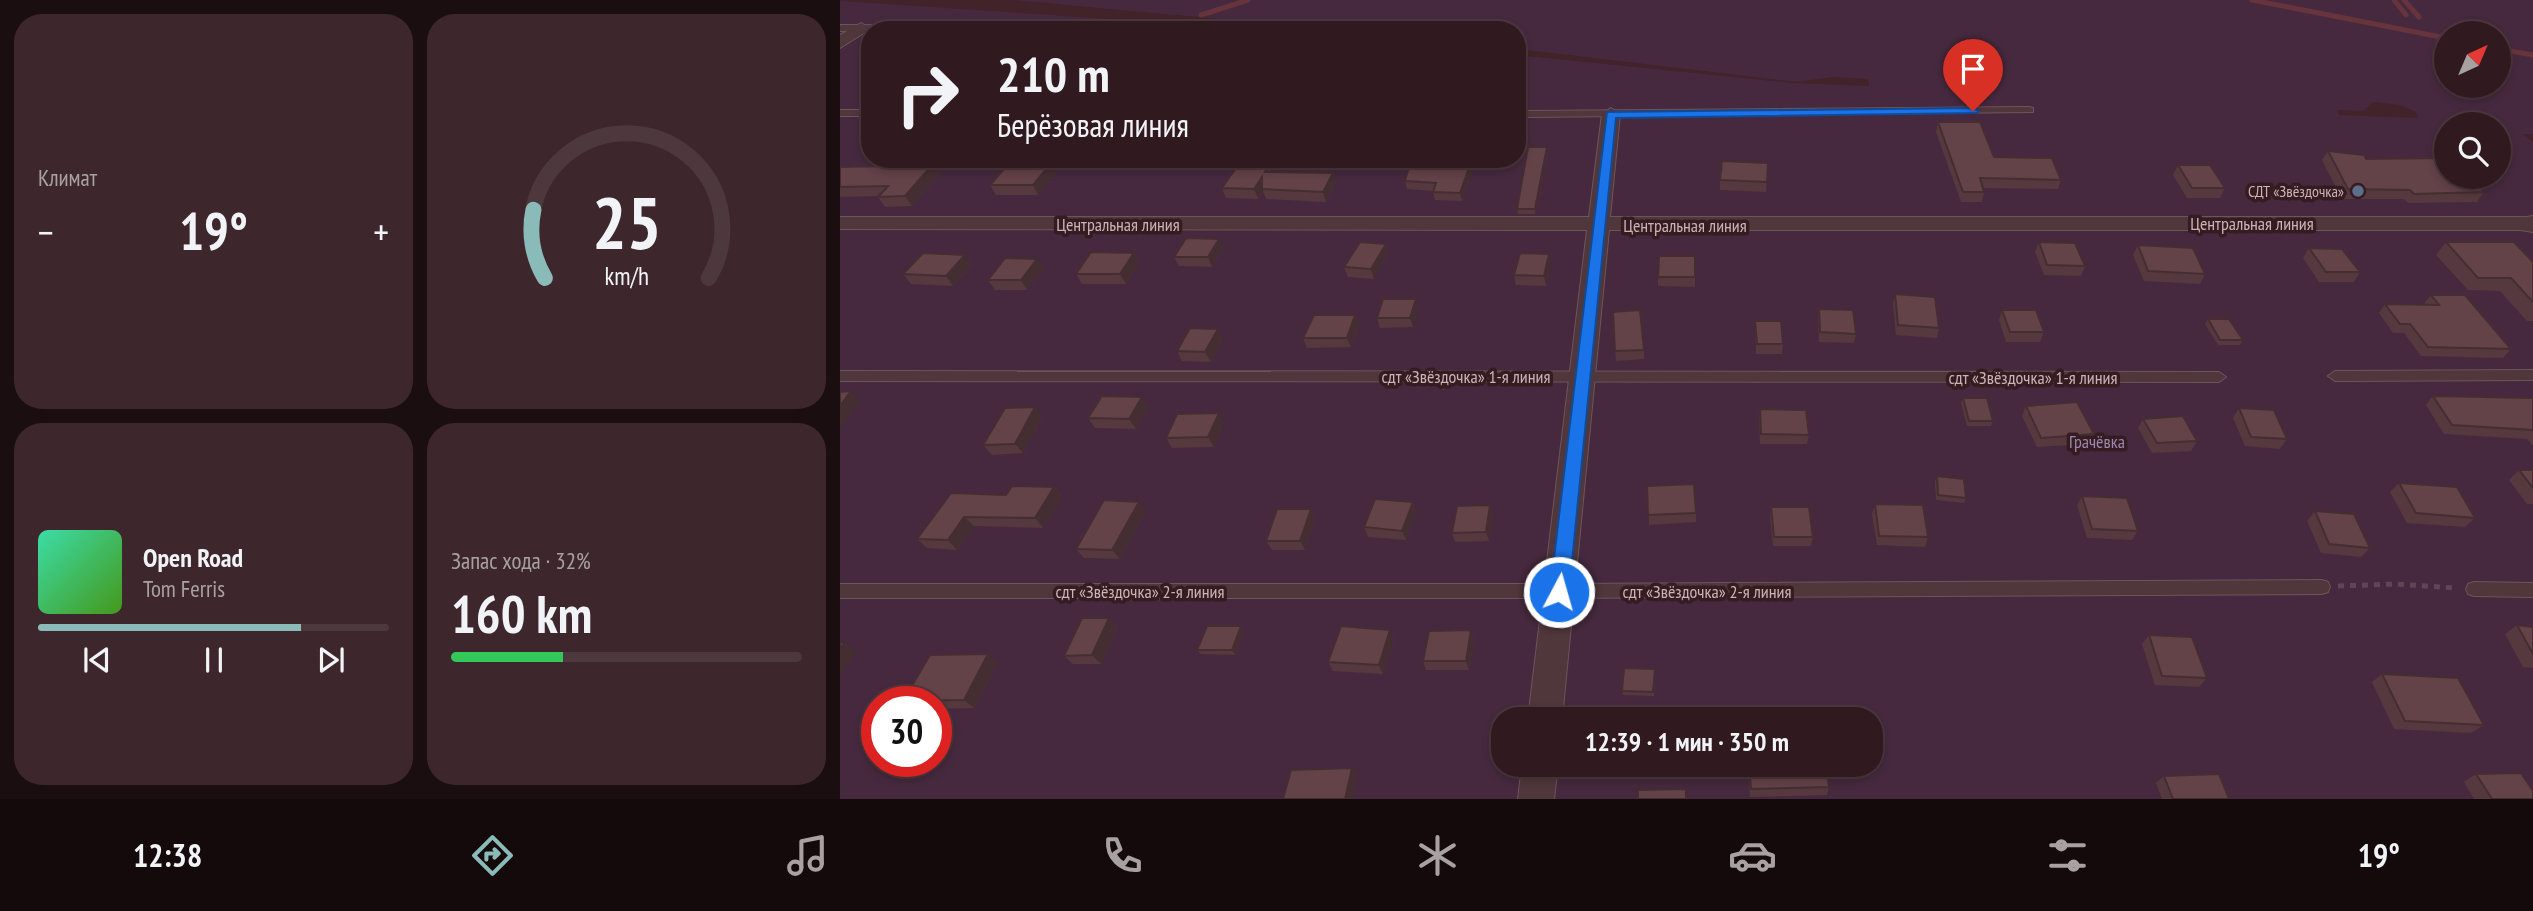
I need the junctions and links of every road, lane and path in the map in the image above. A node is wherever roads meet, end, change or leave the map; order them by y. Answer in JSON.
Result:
{"nodes":[{"id":1,"x":840,"y":28,"type":"edge"},
{"id":2,"x":861,"y":28,"type":"joint"},
{"id":3,"x":840,"y":43,"type":"edge"},
{"id":4,"x":2029,"y":110,"type":"dead end"},
{"id":5,"x":840,"y":113,"type":"edge"},
{"id":6,"x":861,"y":113,"type":"edge"},
{"id":7,"x":1526,"y":114,"type":"edge"},
{"id":8,"x":1611,"y":114,"type":"junction"},
{"id":9,"x":840,"y":223,"type":"edge"},
{"id":10,"x":1599,"y":225,"type":"junction"},
{"id":11,"x":2532,"y":225,"type":"edge"},
{"id":12,"x":2533,"y":375,"type":"edge"},
{"id":13,"x":840,"y":376,"type":"edge"},
{"id":14,"x":1583,"y":376,"type":"junction"},
{"id":15,"x":2335,"y":376,"type":"dead end"},
{"id":16,"x":2219,"y":377,"type":"dead end"},
{"id":17,"x":2322,"y":587,"type":"joint"},
{"id":18,"x":2474,"y":590,"type":"joint"},
{"id":19,"x":2533,"y":590,"type":"edge"},
{"id":20,"x":840,"y":591,"type":"edge"},
{"id":21,"x":1559,"y":592,"type":"junction"},
{"id":22,"x":1546,"y":707,"type":"edge"},
{"id":23,"x":1539,"y":777,"type":"edge"},
{"id":24,"x":1536,"y":799,"type":"edge"}],
"edges":[{"from":1,"to":2,"type":"lane"},
{"from":2,"to":3,"type":"street"},
{"from":4,"to":8,"type":"lane"},
{"from":5,"to":6,"type":"lane"},
{"from":7,"to":8,"type":"lane"},
{"from":8,"to":10,"type":"street"},
{"from":9,"to":10,"type":"street","name":"Центральная линия"},
{"from":10,"to":11,"type":"street","name":"Центральная линия"},
{"from":10,"to":14,"type":"street"},
{"from":12,"to":15,"type":"lane"},
{"from":13,"to":14,"type":"lane","name":"сдт «Звёздочка» 1-я линия"},
{"from":14,"to":16,"type":"lane","name":"сдт «Звёздочка» 1-я линия"},
{"from":14,"to":21,"type":"street"},
{"from":17,"to":18,"type":"path"},
{"from":17,"to":21,"type":"lane","name":"сдт «Звёздочка» 2-я линия"},
{"from":18,"to":19,"type":"lane"},
{"from":20,"to":21,"type":"lane","name":"сдт «Звёздочка» 2-я линия"},
{"from":21,"to":22,"type":"street"},
{"from":23,"to":24,"type":"street"}]}
